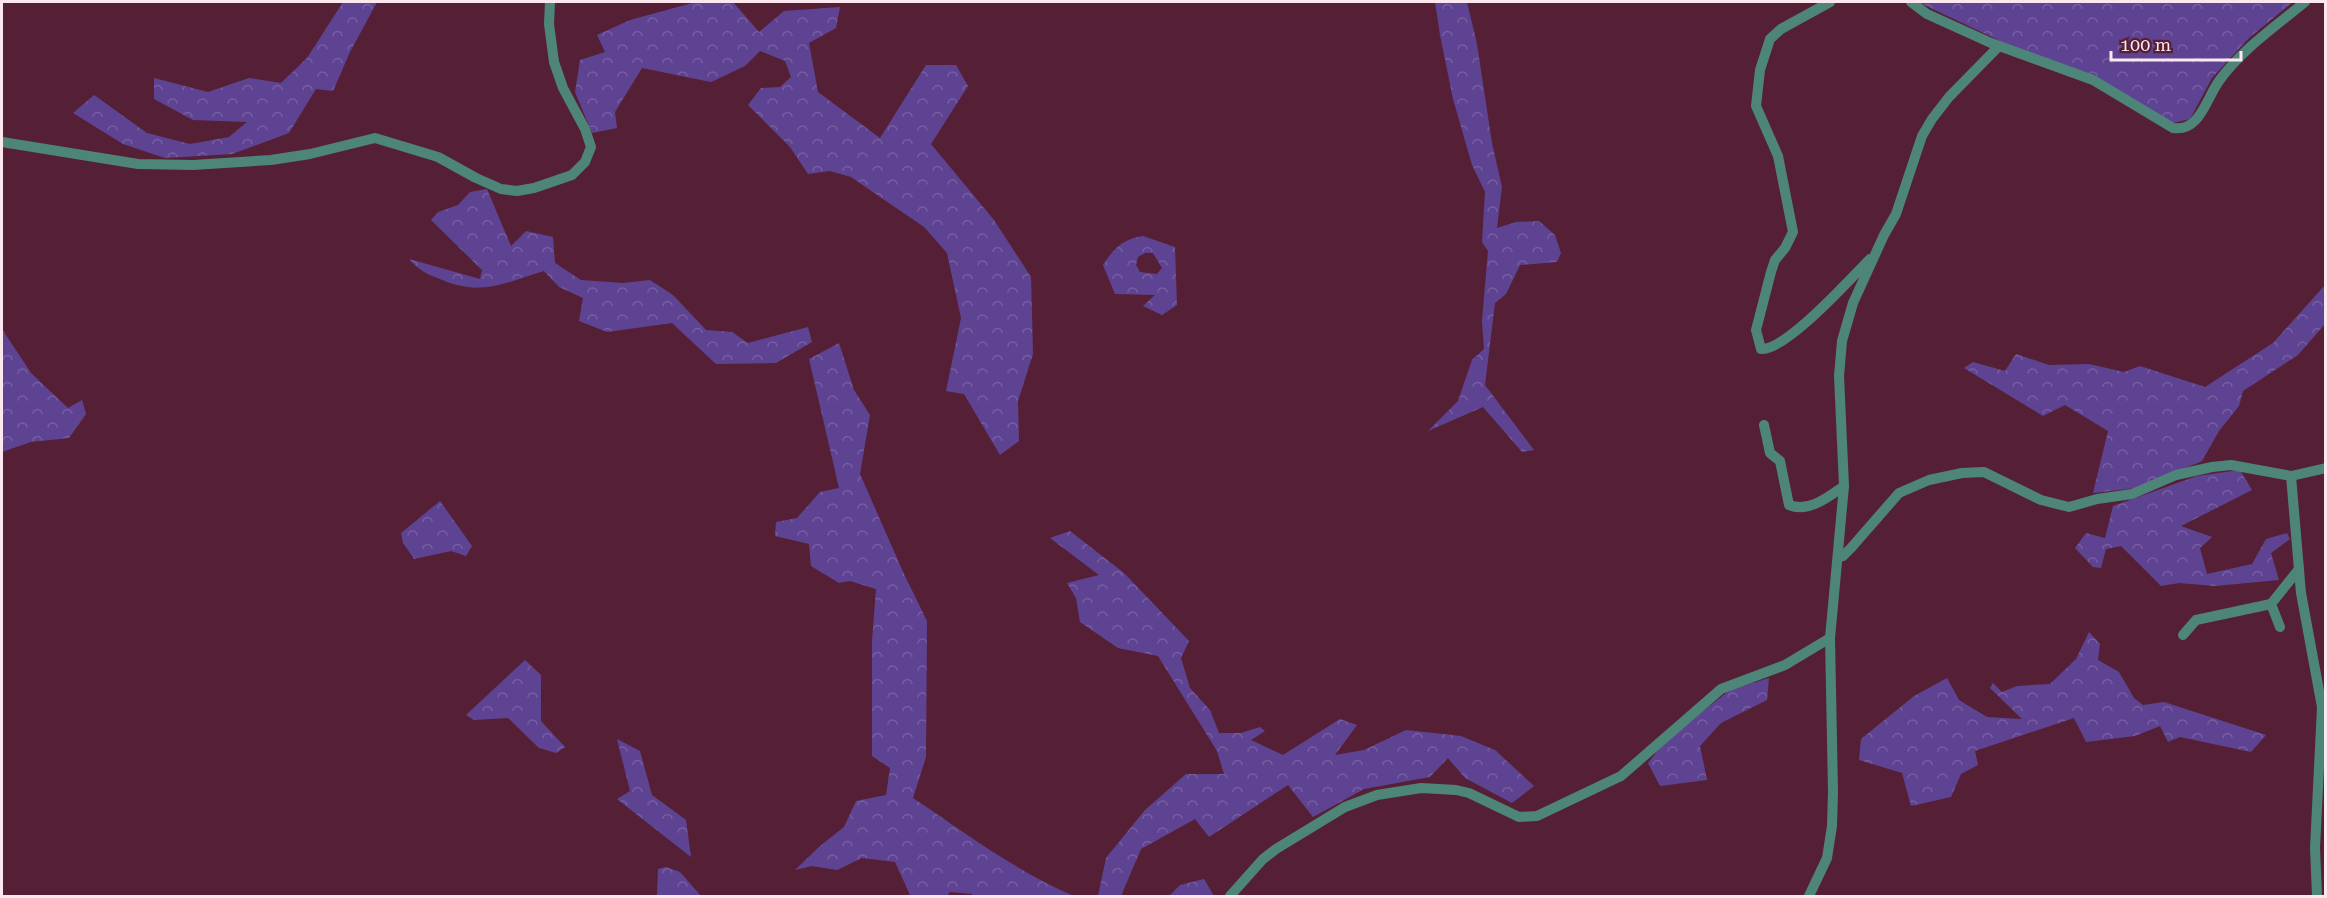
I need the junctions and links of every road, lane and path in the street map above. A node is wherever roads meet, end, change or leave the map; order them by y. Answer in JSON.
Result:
{"nodes":[{"id":1,"x":550,"y":2,"type":"edge"},
{"id":2,"x":1830,"y":2,"type":"edge"},
{"id":3,"x":1911,"y":2,"type":"edge"},
{"id":4,"x":2305,"y":2,"type":"edge"},
{"id":5,"x":1999,"y":46,"type":"junction"},
{"id":6,"x":2,"y":142,"type":"edge"},
{"id":7,"x":1877,"y":252,"type":"junction"},
{"id":8,"x":1764,"y":425,"type":"dead end"},
{"id":9,"x":2325,"y":468,"type":"edge"},
{"id":10,"x":2291,"y":476,"type":"junction"},
{"id":11,"x":1844,"y":486,"type":"junction"},
{"id":12,"x":1838,"y":557,"type":"junction"},
{"id":13,"x":2299,"y":569,"type":"junction"},
{"id":14,"x":2271,"y":604,"type":"junction"},
{"id":15,"x":2280,"y":627,"type":"dead end"},
{"id":16,"x":2183,"y":634,"type":"dead end"},
{"id":17,"x":1830,"y":638,"type":"junction"},
{"id":18,"x":1230,"y":897,"type":"edge"},
{"id":19,"x":1809,"y":897,"type":"edge"},
{"id":20,"x":2317,"y":897,"type":"edge"}],
"edges":[{"from":1,"to":6,"type":"street"},
{"from":2,"to":7,"type":"street"},
{"from":3,"to":5,"type":"street"},
{"from":4,"to":5,"type":"street"},
{"from":5,"to":7,"type":"street"},
{"from":7,"to":11,"type":"street"},
{"from":8,"to":11,"type":"street"},
{"from":9,"to":10,"type":"street"},
{"from":10,"to":12,"type":"street"},
{"from":10,"to":13,"type":"street"},
{"from":11,"to":12,"type":"street"},
{"from":12,"to":17,"type":"street"},
{"from":13,"to":14,"type":"street"},
{"from":13,"to":20,"type":"street"},
{"from":14,"to":15,"type":"street"},
{"from":14,"to":16,"type":"street"},
{"from":17,"to":18,"type":"street"},
{"from":17,"to":19,"type":"street"}]}
